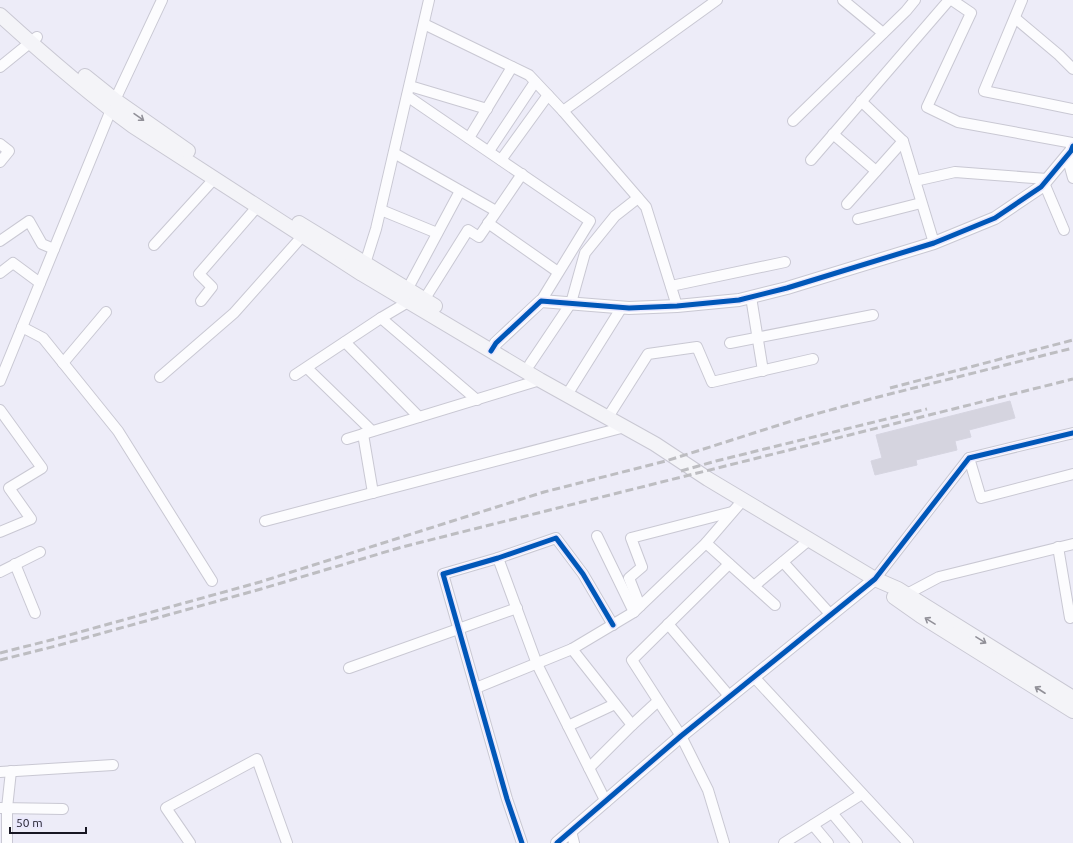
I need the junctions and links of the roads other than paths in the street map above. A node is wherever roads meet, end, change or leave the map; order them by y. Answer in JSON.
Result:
{"nodes":[{"id":1,"x":162,"y":0,"type":"edge"},
{"id":2,"x":429,"y":0,"type":"edge"},
{"id":3,"x":717,"y":0,"type":"edge"},
{"id":4,"x":843,"y":0,"type":"edge"},
{"id":5,"x":914,"y":0,"type":"edge"},
{"id":6,"x":949,"y":0,"type":"edge"},
{"id":7,"x":952,"y":0,"type":"edge"},
{"id":8,"x":1022,"y":0,"type":"edge"},
{"id":9,"x":0,"y":5,"type":"edge"},
{"id":10,"x":0,"y":15,"type":"edge"},
{"id":11,"x":1015,"y":18,"type":"junction"},
{"id":12,"x":424,"y":24,"type":"junction"},
{"id":13,"x":883,"y":33,"type":"junction"},
{"id":14,"x":34,"y":40,"type":"junction"},
{"id":15,"x":0,"y":67,"type":"edge"},
{"id":16,"x":512,"y":67,"type":"junction"},
{"id":17,"x":1073,"y":69,"type":"edge"},
{"id":18,"x":535,"y":82,"type":"junction"},
{"id":19,"x":408,"y":91,"type":"junction"},
{"id":20,"x":548,"y":95,"type":"junction"},
{"id":21,"x":861,"y":102,"type":"junction"},
{"id":22,"x":113,"y":105,"type":"junction"},
{"id":23,"x":487,"y":109,"type":"junction"},
{"id":24,"x":1073,"y":109,"type":"edge"},
{"id":25,"x":563,"y":111,"type":"junction"},
{"id":26,"x":793,"y":122,"type":"dead end"},
{"id":27,"x":833,"y":134,"type":"junction"},
{"id":28,"x":469,"y":138,"type":"junction"},
{"id":29,"x":903,"y":141,"type":"junction"},
{"id":30,"x":0,"y":144,"type":"edge"},
{"id":31,"x":1071,"y":148,"type":"edge"},
{"id":32,"x":489,"y":151,"type":"junction"},
{"id":33,"x":394,"y":153,"type":"junction"},
{"id":34,"x":501,"y":160,"type":"junction"},
{"id":35,"x":811,"y":160,"type":"dead end"},
{"id":36,"x":0,"y":162,"type":"edge"},
{"id":37,"x":876,"y":171,"type":"junction"},
{"id":38,"x":522,"y":174,"type":"junction"},
{"id":39,"x":1073,"y":178,"type":"edge"},
{"id":40,"x":214,"y":179,"type":"junction"},
{"id":41,"x":915,"y":181,"type":"junction"},
{"id":42,"x":1046,"y":181,"type":"junction"},
{"id":43,"x":460,"y":191,"type":"junction"},
{"id":44,"x":638,"y":198,"type":"junction"},
{"id":45,"x":921,"y":203,"type":"junction"},
{"id":46,"x":847,"y":204,"type":"dead end"},
{"id":47,"x":258,"y":207,"type":"junction"},
{"id":48,"x":381,"y":210,"type":"junction"},
{"id":49,"x":496,"y":212,"type":"junction"},
{"id":50,"x":858,"y":219,"type":"dead end"},
{"id":51,"x":488,"y":223,"type":"junction"},
{"id":52,"x":1064,"y":230,"type":"dead end"},
{"id":53,"x":306,"y":233,"type":"junction"},
{"id":54,"x":437,"y":233,"type":"junction"},
{"id":55,"x":0,"y":241,"type":"edge"},
{"id":56,"x":934,"y":243,"type":"junction"},
{"id":57,"x":154,"y":245,"type":"dead end"},
{"id":58,"x":54,"y":249,"type":"junction"},
{"id":59,"x":785,"y":262,"type":"dead end"},
{"id":60,"x":363,"y":269,"type":"junction"},
{"id":61,"x":558,"y":272,"type":"junction"},
{"id":62,"x":0,"y":273,"type":"edge"},
{"id":63,"x":40,"y":283,"type":"junction"},
{"id":64,"x":671,"y":286,"type":"junction"},
{"id":65,"x":408,"y":296,"type":"junction"},
{"id":66,"x":751,"y":297,"type":"junction"},
{"id":67,"x":424,"y":300,"type":"junction"},
{"id":68,"x":201,"y":301,"type":"dead end"},
{"id":69,"x":541,"y":301,"type":"junction"},
{"id":70,"x":570,"y":303,"type":"junction"},
{"id":71,"x":677,"y":306,"type":"junction"},
{"id":72,"x":622,"y":307,"type":"junction"},
{"id":73,"x":106,"y":312,"type":"dead end"},
{"id":74,"x":873,"y":315,"type":"dead end"},
{"id":75,"x":381,"y":318,"type":"junction"},
{"id":76,"x":22,"y":327,"type":"junction"},
{"id":77,"x":758,"y":338,"type":"junction"},
{"id":78,"x":345,"y":342,"type":"junction"},
{"id":79,"x":730,"y":343,"type":"dead end"},
{"id":80,"x":494,"y":347,"type":"junction"},
{"id":81,"x":813,"y":359,"type":"dead end"},
{"id":82,"x":63,"y":363,"type":"junction"},
{"id":83,"x":530,"y":364,"type":"junction"},
{"id":84,"x":3,"y":365,"type":"edge"},
{"id":85,"x":307,"y":368,"type":"junction"},
{"id":86,"x":763,"y":371,"type":"junction"},
{"id":87,"x":295,"y":375,"type":"dead end"},
{"id":88,"x":160,"y":377,"type":"dead end"},
{"id":89,"x":540,"y":380,"type":"junction"},
{"id":90,"x":0,"y":381,"type":"edge"},
{"id":91,"x":570,"y":390,"type":"junction"},
{"id":92,"x":477,"y":400,"type":"junction"},
{"id":93,"x":0,"y":410,"type":"edge"},
{"id":94,"x":606,"y":416,"type":"junction"},
{"id":95,"x":419,"y":417,"type":"junction"},
{"id":96,"x":625,"y":427,"type":"junction"},
{"id":97,"x":368,"y":432,"type":"junction"},
{"id":98,"x":1073,"y":433,"type":"edge"},
{"id":99,"x":347,"y":438,"type":"dead end"},
{"id":100,"x":969,"y":458,"type":"junction"},
{"id":101,"x":1073,"y":474,"type":"edge"},
{"id":102,"x":373,"y":493,"type":"junction"},
{"id":103,"x":743,"y":500,"type":"junction"},
{"id":104,"x":732,"y":512,"type":"junction"},
{"id":105,"x":266,"y":521,"type":"dead end"},
{"id":106,"x":0,"y":532,"type":"edge"},
{"id":107,"x":597,"y":536,"type":"dead end"},
{"id":108,"x":809,"y":540,"type":"junction"},
{"id":109,"x":706,"y":543,"type":"junction"},
{"id":110,"x":1073,"y":544,"type":"edge"},
{"id":111,"x":1058,"y":547,"type":"junction"},
{"id":112,"x":40,"y":552,"type":"dead end"},
{"id":113,"x":498,"y":558,"type":"junction"},
{"id":114,"x":783,"y":562,"type":"junction"},
{"id":115,"x":15,"y":564,"type":"junction"},
{"id":116,"x":729,"y":564,"type":"junction"},
{"id":117,"x":0,"y":572,"type":"edge"},
{"id":118,"x":875,"y":579,"type":"junction"},
{"id":119,"x":212,"y":581,"type":"dead end"},
{"id":120,"x":754,"y":586,"type":"junction"},
{"id":121,"x":907,"y":594,"type":"junction"},
{"id":122,"x":775,"y":606,"type":"dead end"},
{"id":123,"x":517,"y":608,"type":"junction"},
{"id":124,"x":637,"y":609,"type":"junction"},
{"id":125,"x":35,"y":613,"type":"dead end"},
{"id":126,"x":831,"y":615,"type":"junction"},
{"id":127,"x":1070,"y":618,"type":"dead end"},
{"id":128,"x":668,"y":624,"type":"junction"},
{"id":129,"x":613,"y":625,"type":"junction"},
{"id":130,"x":459,"y":629,"type":"junction"},
{"id":131,"x":572,"y":649,"type":"junction"},
{"id":132,"x":538,"y":664,"type":"junction"},
{"id":133,"x":349,"y":668,"type":"dead end"},
{"id":134,"x":754,"y":677,"type":"junction"},
{"id":135,"x":476,"y":688,"type":"junction"},
{"id":136,"x":730,"y":697,"type":"junction"},
{"id":137,"x":1073,"y":698,"type":"edge"},
{"id":138,"x":658,"y":700,"type":"junction"},
{"id":139,"x":615,"y":704,"type":"junction"},
{"id":140,"x":1073,"y":711,"type":"edge"},
{"id":141,"x":632,"y":725,"type":"junction"},
{"id":142,"x":568,"y":726,"type":"junction"},
{"id":143,"x":682,"y":736,"type":"junction"},
{"id":144,"x":113,"y":765,"type":"dead end"},
{"id":145,"x":589,"y":768,"type":"junction"},
{"id":146,"x":11,"y":771,"type":"junction"},
{"id":147,"x":0,"y":772,"type":"edge"},
{"id":148,"x":862,"y":794,"type":"junction"},
{"id":149,"x":606,"y":802,"type":"junction"},
{"id":150,"x":3,"y":808,"type":"edge"},
{"id":151,"x":63,"y":810,"type":"dead end"},
{"id":152,"x":832,"y":813,"type":"junction"},
{"id":153,"x":813,"y":825,"type":"junction"},
{"id":154,"x":571,"y":831,"type":"junction"},
{"id":155,"x":904,"y":842,"type":"edge"},
{"id":156,"x":7,"y":843,"type":"edge"},
{"id":157,"x":190,"y":843,"type":"edge"},
{"id":158,"x":287,"y":843,"type":"edge"},
{"id":159,"x":522,"y":843,"type":"edge"},
{"id":160,"x":557,"y":843,"type":"edge"},
{"id":161,"x":574,"y":843,"type":"edge"},
{"id":162,"x":724,"y":843,"type":"edge"},
{"id":163,"x":784,"y":843,"type":"edge"},
{"id":164,"x":828,"y":843,"type":"edge"},
{"id":165,"x":857,"y":843,"type":"edge"}],
"edges":[{"from":1,"to":22,"type":"street"},
{"from":2,"to":12,"type":"street"},
{"from":3,"to":25,"type":"street"},
{"from":4,"to":13,"type":"street"},
{"from":5,"to":13,"type":"street"},
{"from":6,"to":21,"type":"street"},
{"from":7,"to":31,"type":"street"},
{"from":8,"to":11,"type":"street"},
{"from":9,"to":14,"type":"main road"},
{"from":10,"to":14,"type":"main road"},
{"from":11,"to":17,"type":"street"},
{"from":11,"to":24,"type":"street"},
{"from":12,"to":16,"type":"street"},
{"from":12,"to":19,"type":"street"},
{"from":13,"to":26,"type":"street"},
{"from":14,"to":15,"type":"street"},
{"from":14,"to":22,"type":"main road"},
{"from":16,"to":18,"type":"street"},
{"from":16,"to":23,"type":"street"},
{"from":18,"to":20,"type":"street"},
{"from":18,"to":32,"type":"street"},
{"from":19,"to":23,"type":"street"},
{"from":19,"to":28,"type":"street"},
{"from":19,"to":33,"type":"street"},
{"from":20,"to":25,"type":"street"},
{"from":20,"to":34,"type":"street"},
{"from":21,"to":27,"type":"street"},
{"from":21,"to":29,"type":"street"},
{"from":22,"to":40,"type":"main road"},
{"from":22,"to":53,"type":"main road","one_way":true},
{"from":22,"to":58,"type":"street"},
{"from":23,"to":28,"type":"street"},
{"from":25,"to":44,"type":"street"},
{"from":27,"to":35,"type":"street"},
{"from":27,"to":37,"type":"street"},
{"from":28,"to":32,"type":"street"},
{"from":29,"to":37,"type":"street"},
{"from":29,"to":41,"type":"street"},
{"from":30,"to":36,"type":"street"},
{"from":31,"to":39,"type":"street"},
{"from":31,"to":42,"type":"street"},
{"from":32,"to":34,"type":"street"},
{"from":33,"to":43,"type":"street"},
{"from":33,"to":48,"type":"street"},
{"from":34,"to":38,"type":"street"},
{"from":37,"to":46,"type":"street"},
{"from":38,"to":49,"type":"street"},
{"from":38,"to":61,"type":"street"},
{"from":40,"to":47,"type":"main road"},
{"from":40,"to":57,"type":"street"},
{"from":41,"to":42,"type":"street"},
{"from":41,"to":45,"type":"street"},
{"from":42,"to":52,"type":"street"},
{"from":42,"to":56,"type":"street"},
{"from":43,"to":49,"type":"street"},
{"from":43,"to":54,"type":"street"},
{"from":44,"to":64,"type":"street"},
{"from":44,"to":70,"type":"street"},
{"from":45,"to":50,"type":"street"},
{"from":45,"to":56,"type":"street"},
{"from":47,"to":53,"type":"main road"},
{"from":47,"to":68,"type":"street"},
{"from":48,"to":54,"type":"street"},
{"from":48,"to":60,"type":"street"},
{"from":49,"to":51,"type":"street"},
{"from":51,"to":61,"type":"street"},
{"from":51,"to":67,"type":"street"},
{"from":53,"to":60,"type":"main road"},
{"from":53,"to":88,"type":"street"},
{"from":54,"to":65,"type":"street"},
{"from":55,"to":58,"type":"street"},
{"from":56,"to":66,"type":"street"},
{"from":58,"to":63,"type":"street"},
{"from":59,"to":64,"type":"street"},
{"from":60,"to":65,"type":"main road"},
{"from":61,"to":69,"type":"street"},
{"from":62,"to":63,"type":"street"},
{"from":63,"to":76,"type":"street"},
{"from":64,"to":71,"type":"street"},
{"from":65,"to":67,"type":"main road"},
{"from":65,"to":75,"type":"street"},
{"from":65,"to":80,"type":"main road"},
{"from":66,"to":71,"type":"street"},
{"from":66,"to":77,"type":"street"},
{"from":67,"to":80,"type":"main road"},
{"from":69,"to":70,"type":"street"},
{"from":69,"to":80,"type":"street"},
{"from":70,"to":72,"type":"street"},
{"from":70,"to":83,"type":"street"},
{"from":71,"to":72,"type":"street"},
{"from":72,"to":91,"type":"street"},
{"from":73,"to":82,"type":"street"},
{"from":74,"to":77,"type":"street"},
{"from":75,"to":78,"type":"street"},
{"from":75,"to":92,"type":"street"},
{"from":76,"to":82,"type":"street"},
{"from":76,"to":84,"type":"street"},
{"from":77,"to":79,"type":"street"},
{"from":77,"to":86,"type":"street"},
{"from":78,"to":85,"type":"street"},
{"from":78,"to":95,"type":"street"},
{"from":80,"to":83,"type":"main road"},
{"from":80,"to":89,"type":"main road"},
{"from":81,"to":86,"type":"street"},
{"from":82,"to":119,"type":"street"},
{"from":83,"to":91,"type":"main road"},
{"from":84,"to":90,"type":"street"},
{"from":85,"to":87,"type":"street"},
{"from":85,"to":97,"type":"street"},
{"from":86,"to":94,"type":"street"},
{"from":89,"to":92,"type":"street"},
{"from":89,"to":94,"type":"main road"},
{"from":91,"to":94,"type":"main road"},
{"from":92,"to":95,"type":"street"},
{"from":93,"to":106,"type":"street"},
{"from":94,"to":96,"type":"main road"},
{"from":95,"to":97,"type":"street"},
{"from":96,"to":102,"type":"street"},
{"from":96,"to":103,"type":"main road"},
{"from":97,"to":99,"type":"street"},
{"from":97,"to":102,"type":"street"},
{"from":98,"to":100,"type":"street"},
{"from":100,"to":101,"type":"street"},
{"from":100,"to":118,"type":"street"},
{"from":102,"to":105,"type":"street"},
{"from":103,"to":104,"type":"street"},
{"from":103,"to":108,"type":"main road"},
{"from":104,"to":109,"type":"street"},
{"from":104,"to":124,"type":"street"},
{"from":107,"to":124,"type":"street"},
{"from":108,"to":114,"type":"street"},
{"from":108,"to":118,"type":"main road"},
{"from":109,"to":116,"type":"street"},
{"from":109,"to":124,"type":"street"},
{"from":110,"to":111,"type":"street"},
{"from":111,"to":121,"type":"street"},
{"from":111,"to":127,"type":"street"},
{"from":112,"to":115,"type":"street"},
{"from":113,"to":123,"type":"street"},
{"from":113,"to":129,"type":"street"},
{"from":113,"to":130,"type":"street"},
{"from":114,"to":120,"type":"street"},
{"from":114,"to":126,"type":"street"},
{"from":115,"to":117,"type":"street"},
{"from":115,"to":125,"type":"street"},
{"from":116,"to":120,"type":"street"},
{"from":116,"to":128,"type":"street"},
{"from":118,"to":121,"type":"main road"},
{"from":118,"to":126,"type":"street"},
{"from":140,"to":118,"type":"main road","one_way":true},
{"from":120,"to":122,"type":"street"},
{"from":121,"to":137,"type":"main road","one_way":true},
{"from":123,"to":130,"type":"street"},
{"from":123,"to":132,"type":"street"},
{"from":124,"to":129,"type":"street"},
{"from":126,"to":134,"type":"street"},
{"from":128,"to":136,"type":"street"},
{"from":128,"to":138,"type":"street"},
{"from":129,"to":131,"type":"street"},
{"from":130,"to":133,"type":"street"},
{"from":130,"to":135,"type":"street"},
{"from":131,"to":132,"type":"street"},
{"from":131,"to":139,"type":"street"},
{"from":132,"to":135,"type":"street"},
{"from":132,"to":142,"type":"street"},
{"from":134,"to":136,"type":"street"},
{"from":134,"to":148,"type":"street"},
{"from":135,"to":159,"type":"street"},
{"from":136,"to":143,"type":"street"},
{"from":138,"to":141,"type":"street"},
{"from":138,"to":143,"type":"street"},
{"from":139,"to":141,"type":"street"},
{"from":139,"to":142,"type":"street"},
{"from":141,"to":145,"type":"street"},
{"from":142,"to":145,"type":"street"},
{"from":143,"to":149,"type":"street"},
{"from":143,"to":162,"type":"street"},
{"from":144,"to":146,"type":"street"},
{"from":145,"to":149,"type":"street"},
{"from":146,"to":147,"type":"street"},
{"from":146,"to":150,"type":"street"},
{"from":148,"to":152,"type":"street"},
{"from":148,"to":155,"type":"street"},
{"from":149,"to":154,"type":"street"},
{"from":150,"to":151,"type":"street"},
{"from":150,"to":156,"type":"street"},
{"from":152,"to":153,"type":"street"},
{"from":152,"to":165,"type":"street"},
{"from":153,"to":163,"type":"street"},
{"from":153,"to":164,"type":"street"},
{"from":154,"to":160,"type":"street"},
{"from":154,"to":161,"type":"street"},
{"from":157,"to":158,"type":"street"}]}
